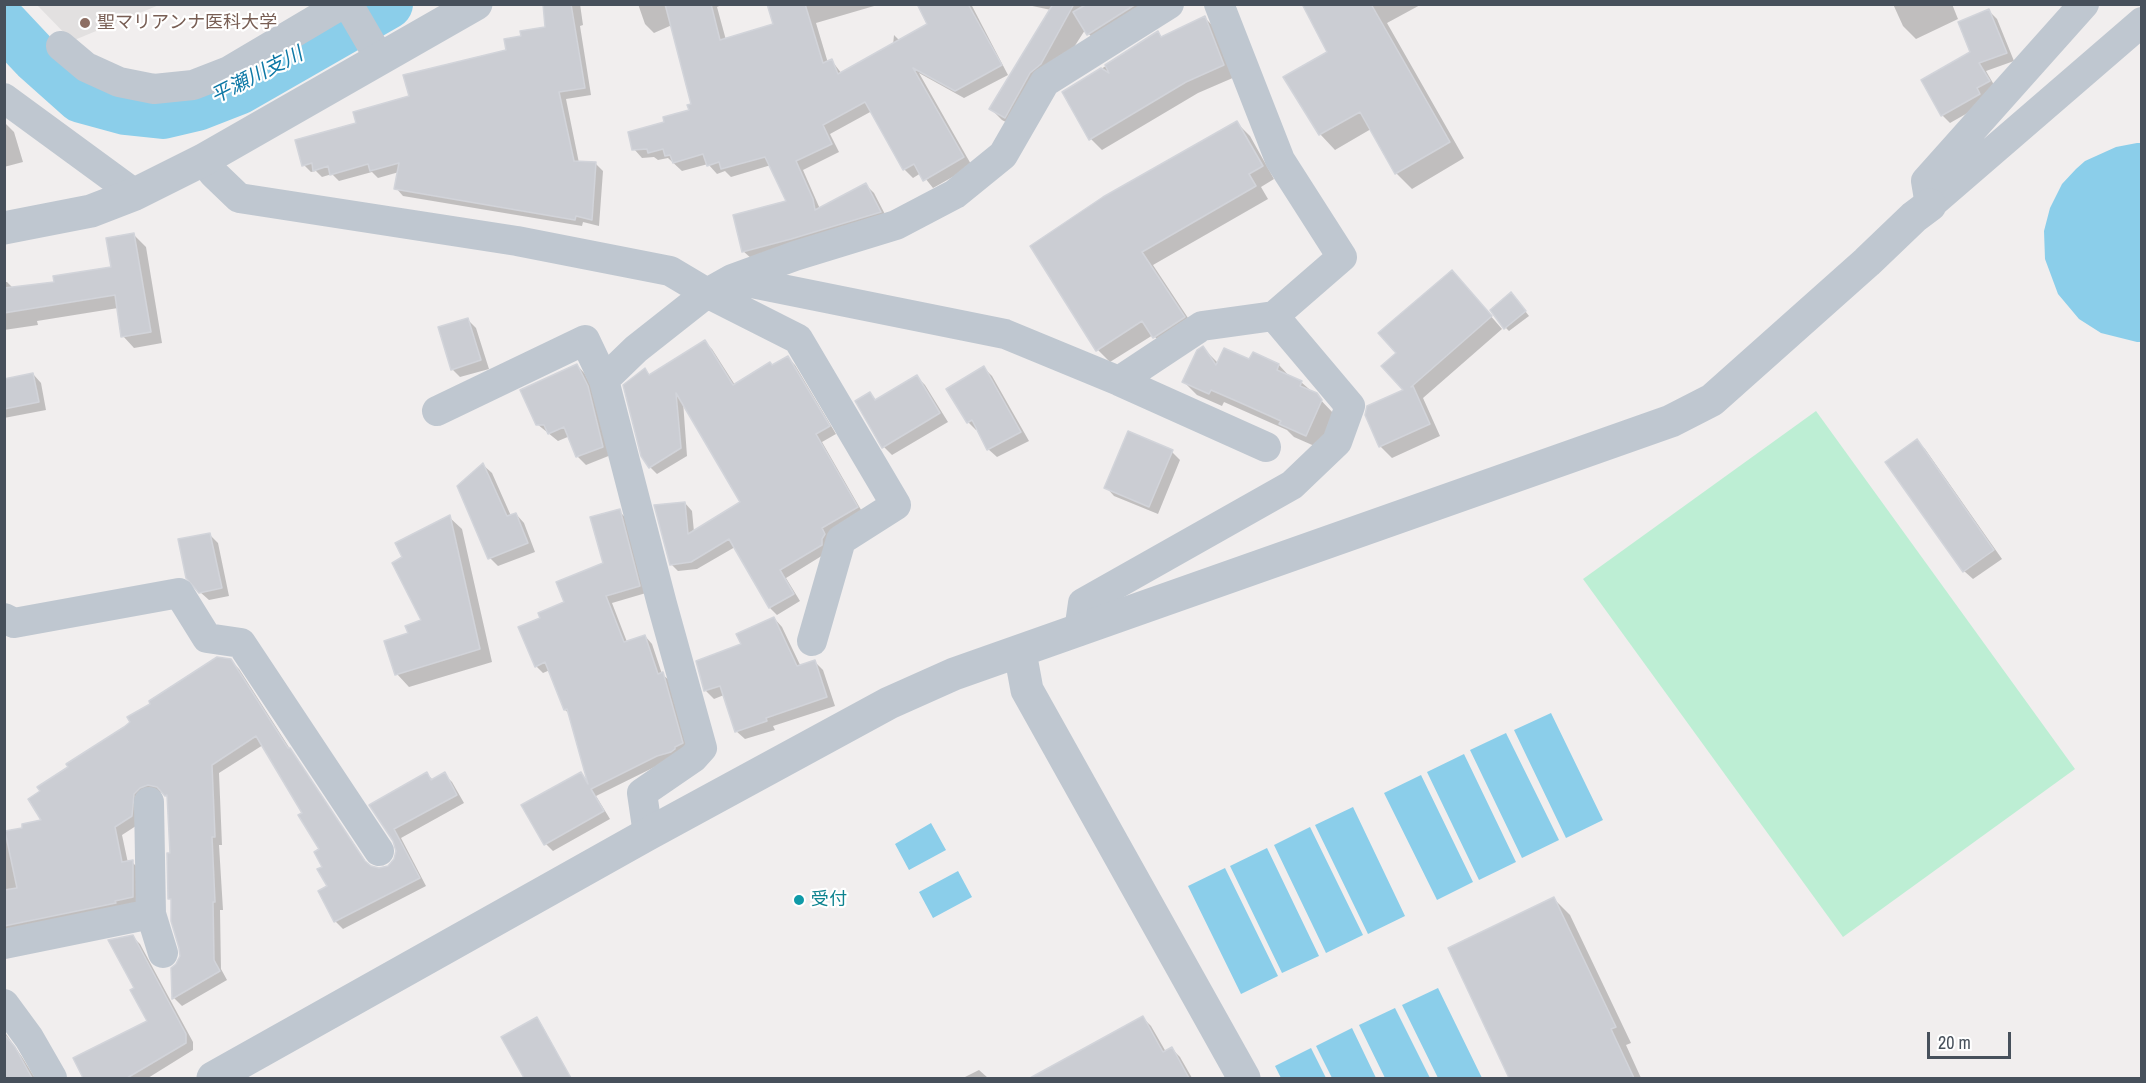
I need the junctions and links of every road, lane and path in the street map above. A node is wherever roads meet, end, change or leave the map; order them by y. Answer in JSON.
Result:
{"nodes":[{"id":1,"x":476,"y":4,"type":"edge"},
{"id":2,"x":1169,"y":4,"type":"edge"},
{"id":3,"x":1219,"y":4,"type":"edge"},
{"id":4,"x":2084,"y":4,"type":"edge"},
{"id":5,"x":347,"y":7,"type":"edge"},
{"id":6,"x":2142,"y":22,"type":"edge"},
{"id":7,"x":61,"y":46,"type":"dead end"},
{"id":8,"x":374,"y":49,"type":"junction"},
{"id":9,"x":4,"y":98,"type":"edge"},
{"id":10,"x":203,"y":160,"type":"junction"},
{"id":11,"x":135,"y":194,"type":"junction"},
{"id":12,"x":1930,"y":205,"type":"junction"},
{"id":13,"x":4,"y":228,"type":"edge"},
{"id":14,"x":719,"y":286,"type":"junction"},
{"id":15,"x":1274,"y":316,"type":"junction"},
{"id":16,"x":604,"y":380,"type":"junction"},
{"id":17,"x":1119,"y":381,"type":"junction"},
{"id":18,"x":437,"y":411,"type":"dead end"},
{"id":19,"x":1266,"y":447,"type":"dead end"},
{"id":20,"x":4,"y":618,"type":"edge"},
{"id":21,"x":1079,"y":631,"type":"junction"},
{"id":22,"x":812,"y":641,"type":"dead end"},
{"id":23,"x":1020,"y":652,"type":"junction"},
{"id":24,"x":149,"y":802,"type":"dead end"},
{"id":25,"x":648,"y":834,"type":"junction"},
{"id":26,"x":379,"y":851,"type":"dead end"},
{"id":27,"x":151,"y":914,"type":"junction"},
{"id":28,"x":4,"y":944,"type":"edge"},
{"id":29,"x":163,"y":953,"type":"dead end"},
{"id":30,"x":4,"y":1005,"type":"edge"},
{"id":31,"x":52,"y":1078,"type":"edge"},
{"id":32,"x":213,"y":1078,"type":"edge"},
{"id":33,"x":1244,"y":1078,"type":"edge"}],
"edges":[{"from":1,"to":8,"type":"street"},
{"from":2,"to":14,"type":"street"},
{"from":3,"to":15,"type":"street"},
{"from":4,"to":12,"type":"street"},
{"from":5,"to":7,"type":"street"},
{"from":5,"to":8,"type":"street"},
{"from":6,"to":12,"type":"street"},
{"from":8,"to":10,"type":"street"},
{"from":9,"to":11,"type":"street"},
{"from":10,"to":11,"type":"street"},
{"from":10,"to":14,"type":"street"},
{"from":11,"to":13,"type":"street"},
{"from":12,"to":21,"type":"street"},
{"from":14,"to":16,"type":"street"},
{"from":14,"to":17,"type":"street"},
{"from":14,"to":22,"type":"street"},
{"from":15,"to":17,"type":"street"},
{"from":15,"to":21,"type":"street"},
{"from":16,"to":18,"type":"street"},
{"from":16,"to":25,"type":"street"},
{"from":17,"to":19,"type":"street"},
{"from":20,"to":26,"type":"street"},
{"from":21,"to":23,"type":"street"},
{"from":23,"to":25,"type":"street"},
{"from":23,"to":33,"type":"street"},
{"from":24,"to":27,"type":"street"},
{"from":25,"to":32,"type":"street"},
{"from":27,"to":28,"type":"street"},
{"from":27,"to":29,"type":"street"},
{"from":30,"to":31,"type":"street"}]}
